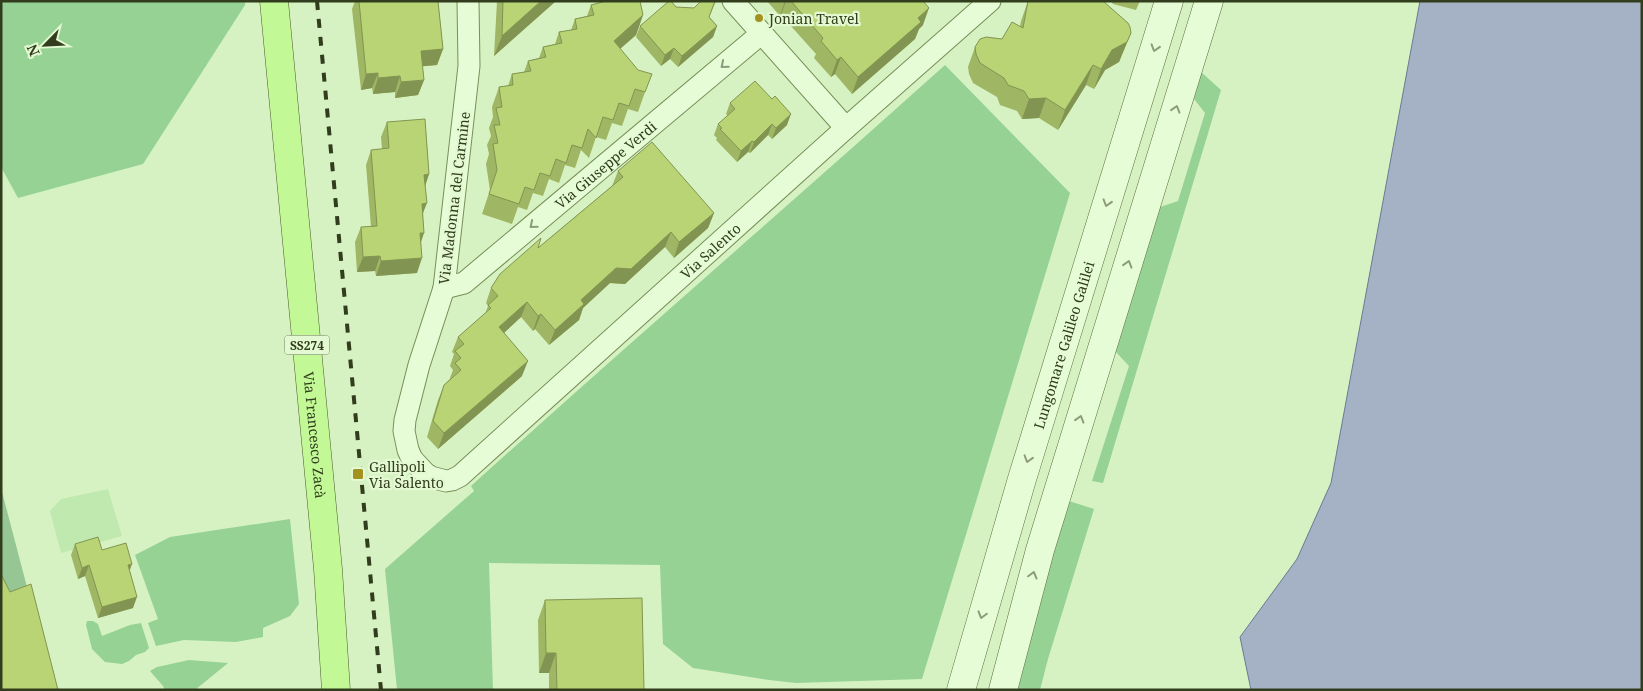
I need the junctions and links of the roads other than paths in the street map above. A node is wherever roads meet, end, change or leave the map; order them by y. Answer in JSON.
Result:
{"nodes":[{"id":1,"x":274,"y":1,"type":"edge"},
{"id":2,"x":468,"y":1,"type":"edge"},
{"id":3,"x":734,"y":1,"type":"edge"},
{"id":4,"x":990,"y":1,"type":"edge"},
{"id":5,"x":1168,"y":1,"type":"edge"},
{"id":6,"x":1209,"y":1,"type":"edge"},
{"id":7,"x":762,"y":33,"type":"junction"},
{"id":8,"x":846,"y":128,"type":"junction"},
{"id":9,"x":444,"y":288,"type":"junction"},
{"id":10,"x":425,"y":473,"type":"joint"},
{"id":11,"x":336,"y":690,"type":"edge"},
{"id":12,"x":960,"y":690,"type":"edge"},
{"id":13,"x":1003,"y":690,"type":"edge"}],
"edges":[{"from":1,"to":11,"type":"main road","name":"Via Francesco Zacà","number":"SS274"},
{"from":2,"to":9,"type":"street","name":"Via Madonna del Carmine"},
{"from":3,"to":7,"type":"street"},
{"from":4,"to":8,"type":"street","name":"Via Salento"},
{"from":5,"to":12,"type":"main road","name":"Lungomare Galileo Galilei","one_way":true},
{"from":13,"to":6,"type":"main road","one_way":true},
{"from":7,"to":8,"type":"street"},
{"from":7,"to":9,"type":"street","name":"Via Giuseppe Verdi","one_way":true},
{"from":8,"to":10,"type":"street","name":"Via Salento"},
{"from":9,"to":10,"type":"street","name":"Via Madonna del Carmine"}]}
